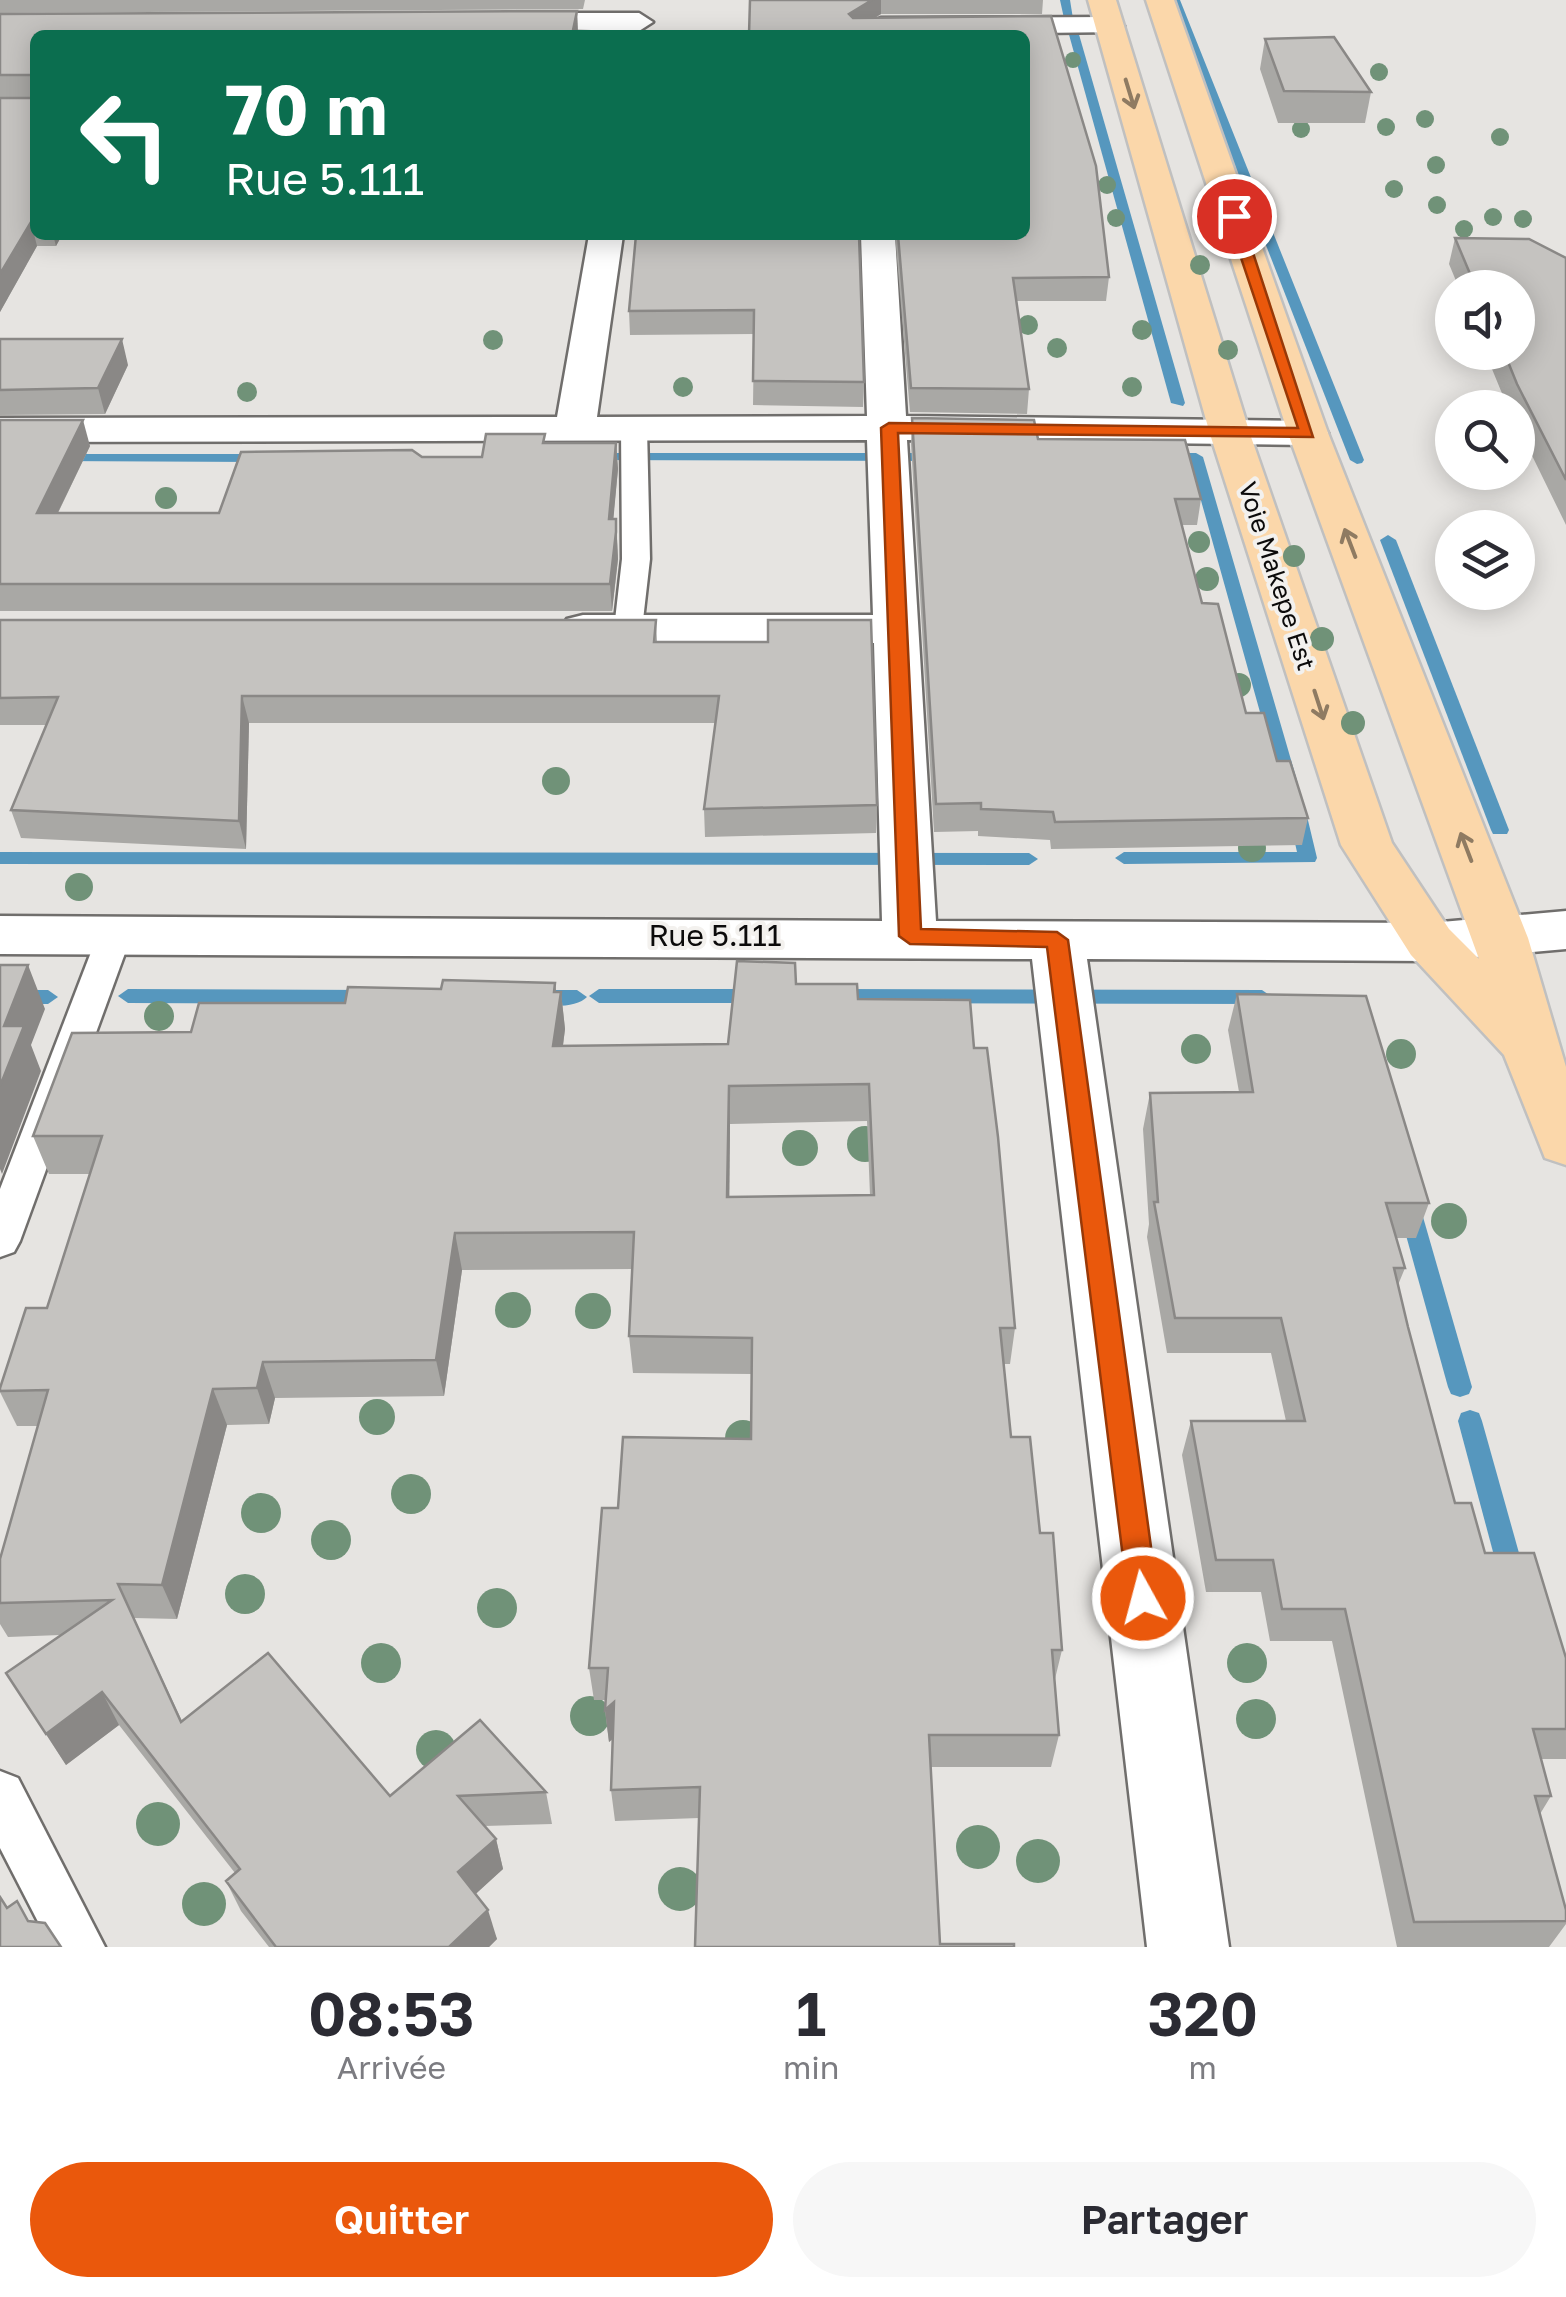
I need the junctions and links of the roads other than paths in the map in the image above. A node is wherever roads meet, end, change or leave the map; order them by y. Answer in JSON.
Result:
{"nodes":[{"id":1,"x":1160,"y":0,"type":"edge"},
{"id":2,"x":1106,"y":13,"type":"edge"},
{"id":3,"x":640,"y":19,"type":"edge"},
{"id":4,"x":480,"y":22,"type":"edge"},
{"id":5,"x":877,"y":30,"type":"edge"},
{"id":6,"x":605,"y":240,"type":"edge"},
{"id":7,"x":878,"y":240,"type":"edge"},
{"id":8,"x":574,"y":428,"type":"junction"},
{"id":9,"x":634,"y":428,"type":"junction"},
{"id":10,"x":889,"y":428,"type":"junction"},
{"id":11,"x":0,"y":430,"type":"edge"},
{"id":12,"x":1308,"y":433,"type":"junction"},
{"id":13,"x":1230,"y":434,"type":"junction"},
{"id":14,"x":549,"y":629,"type":"edge"},
{"id":15,"x":628,"y":629,"type":"junction"},
{"id":16,"x":895,"y":629,"type":"junction"},
{"id":17,"x":1566,"y":930,"type":"edge"},
{"id":18,"x":115,"y":934,"type":"junction"},
{"id":19,"x":0,"y":935,"type":"edge"},
{"id":20,"x":910,"y":936,"type":"junction"},
{"id":21,"x":1501,"y":938,"type":"junction"},
{"id":22,"x":1057,"y":940,"type":"junction"},
{"id":23,"x":1430,"y":942,"type":"junction"},
{"id":24,"x":1529,"y":1045,"type":"junction"},
{"id":25,"x":1566,"y":1142,"type":"edge"},
{"id":26,"x":0,"y":1241,"type":"edge"},
{"id":27,"x":0,"y":1796,"type":"edge"},
{"id":28,"x":79,"y":1947,"type":"edge"},
{"id":29,"x":1188,"y":1947,"type":"edge"}],
"edges":[{"from":1,"to":12,"type":"main road","name":"Voie Makepe Est"},
{"from":2,"to":5,"type":"street"},
{"from":2,"to":13,"type":"main road","name":"Voie Makepe Est","one_way":true},
{"from":3,"to":4,"type":"street"},
{"from":6,"to":8,"type":"street"},
{"from":7,"to":10,"type":"street"},
{"from":8,"to":9,"type":"street"},
{"from":8,"to":11,"type":"street"},
{"from":9,"to":10,"type":"street"},
{"from":9,"to":15,"type":"lane"},
{"from":10,"to":13,"type":"street"},
{"from":10,"to":16,"type":"street"},
{"from":12,"to":13,"type":"street"},
{"from":21,"to":12,"type":"main road","name":"Voie Makepe Est","one_way":true},
{"from":13,"to":23,"type":"main road","name":"Voie Makepe Est","one_way":true},
{"from":14,"to":15,"type":"street"},
{"from":15,"to":16,"type":"street"},
{"from":16,"to":20,"type":"street"},
{"from":17,"to":21,"type":"street","name":"Rue 5.111"},
{"from":18,"to":19,"type":"street","name":"Rue 5.111"},
{"from":18,"to":20,"type":"street","name":"Rue 5.111"},
{"from":18,"to":26,"type":"lane"},
{"from":20,"to":22,"type":"street","name":"Rue 5.111"},
{"from":21,"to":23,"type":"street","name":"Rue 5.111"},
{"from":21,"to":24,"type":"main road","name":"Voie Makepe Est"},
{"from":22,"to":23,"type":"street","name":"Rue 5.111"},
{"from":22,"to":29,"type":"street"},
{"from":23,"to":24,"type":"main road","name":"Voie Makepe Est"},
{"from":24,"to":25,"type":"main road","name":"Voie Makepe Est"},
{"from":27,"to":28,"type":"lane"}]}
